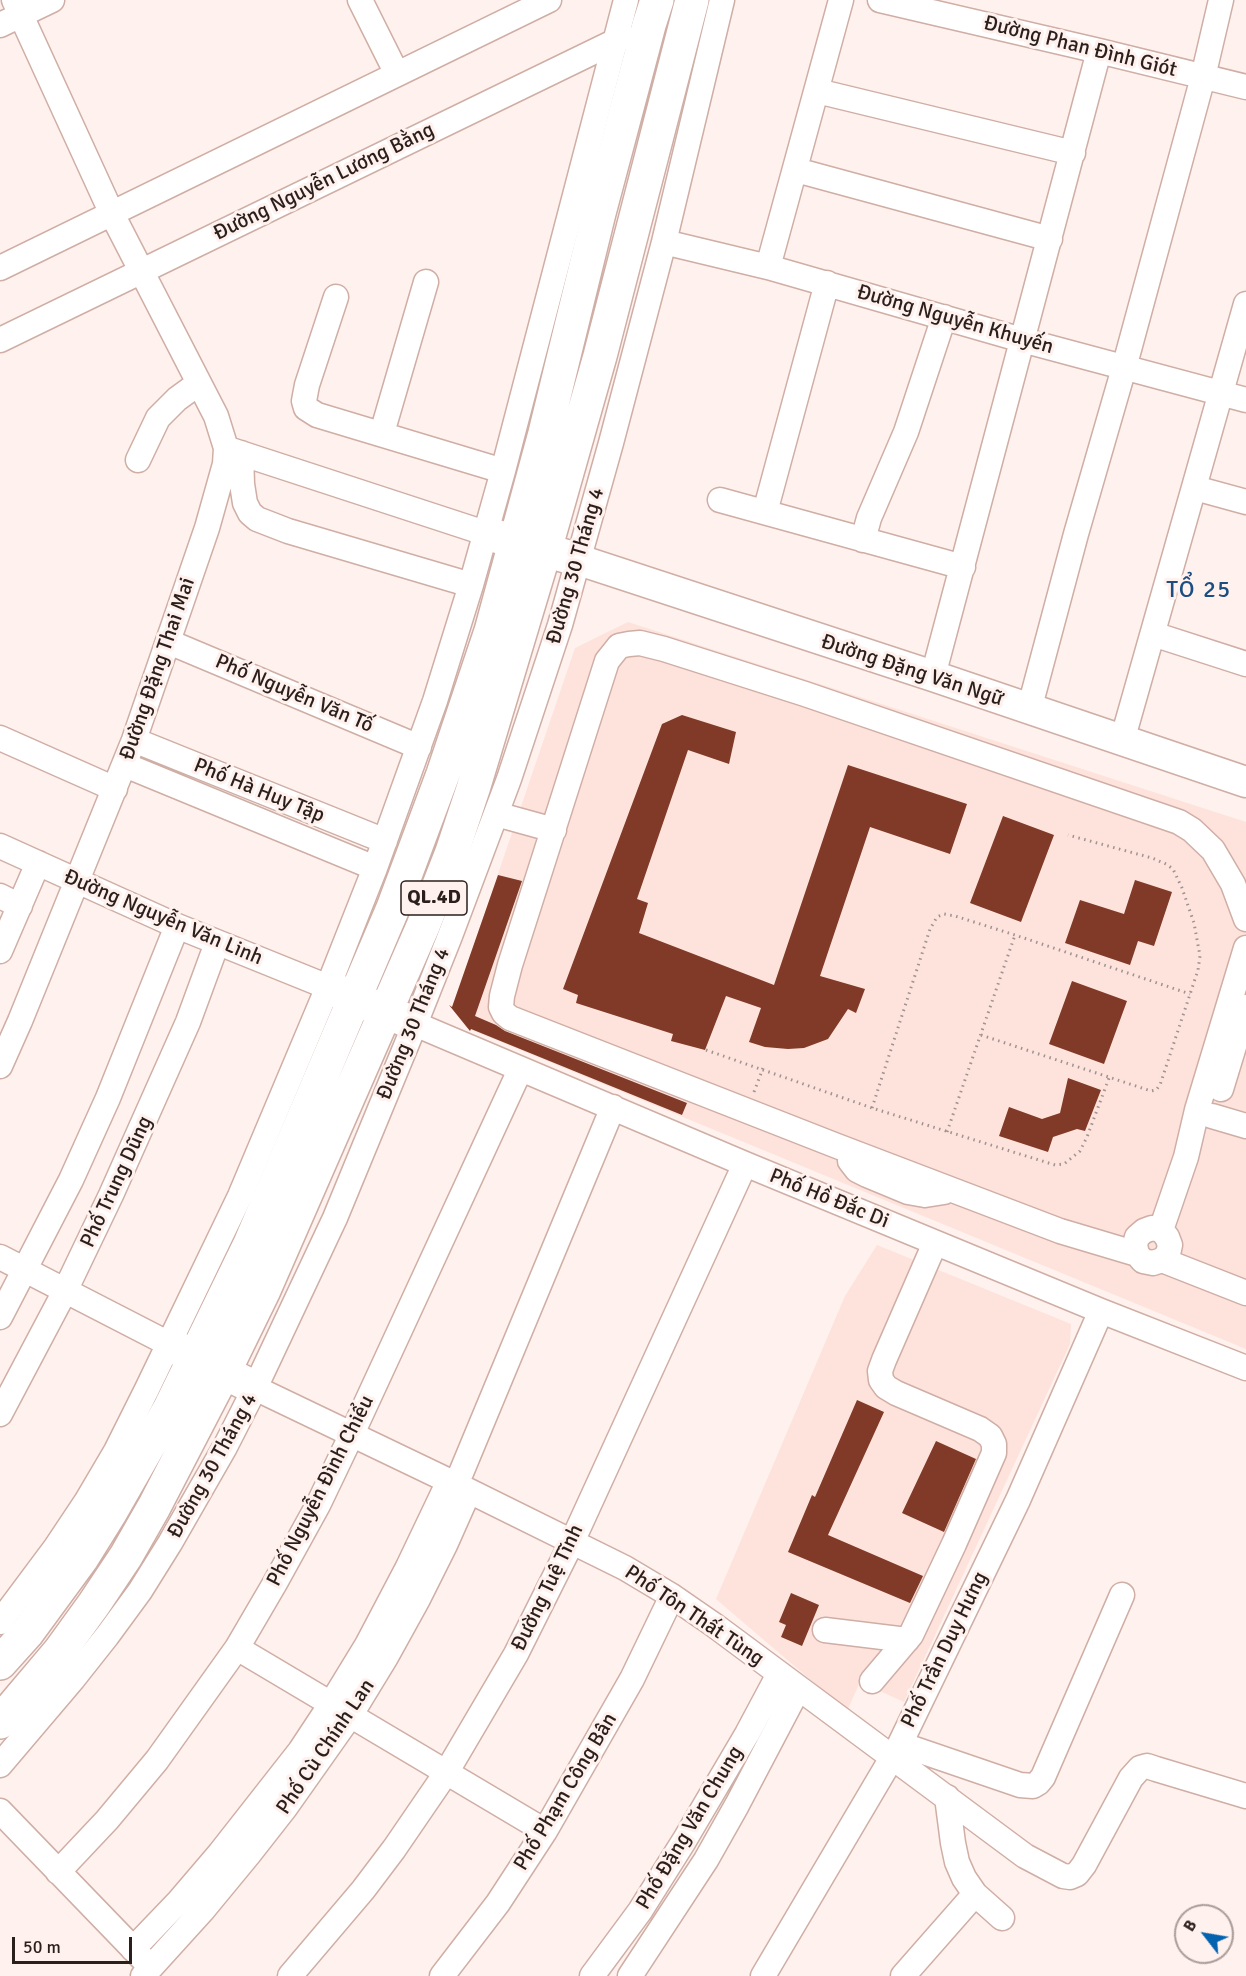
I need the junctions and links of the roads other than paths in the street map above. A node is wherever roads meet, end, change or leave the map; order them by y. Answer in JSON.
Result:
{"nodes":[{"id":1,"x":52,"y":0,"type":"edge"},
{"id":2,"x":360,"y":0,"type":"edge"},
{"id":3,"x":549,"y":0,"type":"edge"},
{"id":4,"x":626,"y":0,"type":"edge"},
{"id":5,"x":841,"y":0,"type":"edge"},
{"id":6,"x":879,"y":0,"type":"edge"},
{"id":7,"x":1221,"y":0,"type":"edge"},
{"id":8,"x":701,"y":1,"type":"edge"},
{"id":9,"x":18,"y":8,"type":"edge"},
{"id":10,"x":653,"y":12,"type":"edge"},
{"id":11,"x":0,"y":26,"type":"edge"},
{"id":12,"x":614,"y":42,"type":"junction"},
{"id":13,"x":1099,"y":51,"type":"junction"},
{"id":14,"x":397,"y":74,"type":"junction"},
{"id":15,"x":1203,"y":77,"type":"junction"},
{"id":16,"x":1246,"y":87,"type":"edge"},
{"id":17,"x":817,"y":91,"type":"junction"},
{"id":18,"x":1073,"y":153,"type":"junction"},
{"id":19,"x":796,"y":170,"type":"junction"},
{"id":20,"x":112,"y":214,"type":"junction"},
{"id":21,"x":1050,"y":239,"type":"junction"},
{"id":22,"x":664,"y":242,"type":"junction"},
{"id":23,"x":768,"y":267,"type":"junction"},
{"id":24,"x":0,"y":268,"type":"edge"},
{"id":25,"x":142,"y":271,"type":"junction"},
{"id":26,"x":426,"y":282,"type":"dead end"},
{"id":27,"x":827,"y":283,"type":"junction"},
{"id":28,"x":336,"y":297,"type":"dead end"},
{"id":29,"x":1246,"y":304,"type":"edge"},
{"id":30,"x":944,"y":317,"type":"junction"},
{"id":31,"x":0,"y":340,"type":"edge"},
{"id":32,"x":1022,"y":340,"type":"junction"},
{"id":33,"x":1124,"y":368,"type":"junction"},
{"id":34,"x":198,"y":383,"type":"junction"},
{"id":35,"x":1221,"y":393,"type":"junction"},
{"id":36,"x":1246,"y":400,"type":"edge"},
{"id":37,"x":382,"y":433,"type":"junction"},
{"id":38,"x":234,"y":451,"type":"junction"},
{"id":39,"x":138,"y":460,"type":"dead end"},
{"id":40,"x":503,"y":471,"type":"junction"},
{"id":41,"x":1195,"y":488,"type":"junction"},
{"id":42,"x":720,"y":500,"type":"dead end"},
{"id":43,"x":1246,"y":502,"type":"edge"},
{"id":44,"x":765,"y":512,"type":"junction"},
{"id":45,"x":485,"y":533,"type":"junction"},
{"id":46,"x":863,"y":540,"type":"junction"},
{"id":47,"x":531,"y":546,"type":"junction"},
{"id":48,"x":579,"y":560,"type":"junction"},
{"id":49,"x":963,"y":567,"type":"junction"},
{"id":50,"x":471,"y":585,"type":"junction"},
{"id":51,"x":1153,"y":634,"type":"junction"},
{"id":52,"x":169,"y":642,"type":"junction"},
{"id":53,"x":1246,"y":664,"type":"edge"},
{"id":54,"x":933,"y":676,"type":"junction"},
{"id":55,"x":1029,"y":710,"type":"junction"},
{"id":56,"x":0,"y":738,"type":"edge"},
{"id":57,"x":134,"y":740,"type":"junction"},
{"id":58,"x":1122,"y":741,"type":"junction"},
{"id":59,"x":419,"y":747,"type":"junction"},
{"id":60,"x":125,"y":765,"type":"junction"},
{"id":61,"x":1246,"y":782,"type":"edge"},
{"id":62,"x":115,"y":789,"type":"junction"},
{"id":63,"x":496,"y":813,"type":"junction"},
{"id":64,"x":554,"y":830,"type":"junction"},
{"id":65,"x":385,"y":841,"type":"junction"},
{"id":66,"x":0,"y":846,"type":"edge"},
{"id":67,"x":38,"y":863,"type":"junction"},
{"id":68,"x":375,"y":868,"type":"junction"},
{"id":69,"x":77,"y":881,"type":"junction"},
{"id":70,"x":10,"y":901,"type":"edge"},
{"id":71,"x":1246,"y":919,"type":"edge"},
{"id":72,"x":177,"y":926,"type":"junction"},
{"id":73,"x":217,"y":943,"type":"junction"},
{"id":74,"x":1246,"y":948,"type":"edge"},
{"id":75,"x":0,"y":951,"type":"edge"},
{"id":76,"x":342,"y":993,"type":"junction"},
{"id":77,"x":1246,"y":1007,"type":"edge"},
{"id":78,"x":401,"y":1018,"type":"junction"},
{"id":79,"x":0,"y":1066,"type":"edge"},
{"id":80,"x":520,"y":1070,"type":"junction"},
{"id":81,"x":613,"y":1107,"type":"junction"},
{"id":82,"x":1212,"y":1116,"type":"junction"},
{"id":83,"x":1246,"y":1126,"type":"edge"},
{"id":84,"x":1186,"y":1157,"type":"junction"},
{"id":85,"x":745,"y":1164,"type":"junction"},
{"id":86,"x":1161,"y":1230,"type":"junction"},
{"id":87,"x":935,"y":1243,"type":"junction"},
{"id":88,"x":1137,"y":1254,"type":"junction"},
{"id":89,"x":0,"y":1257,"type":"edge"},
{"id":90,"x":1162,"y":1260,"type":"junction"},
{"id":91,"x":26,"y":1270,"type":"junction"},
{"id":92,"x":65,"y":1291,"type":"junction"},
{"id":93,"x":1246,"y":1293,"type":"edge"},
{"id":94,"x":1101,"y":1311,"type":"junction"},
{"id":95,"x":0,"y":1317,"type":"edge"},
{"id":96,"x":182,"y":1350,"type":"junction"},
{"id":97,"x":1246,"y":1368,"type":"edge"},
{"id":98,"x":224,"y":1372,"type":"junction"},
{"id":99,"x":255,"y":1388,"type":"junction"},
{"id":100,"x":0,"y":1414,"type":"edge"},
{"id":101,"x":351,"y":1436,"type":"junction"},
{"id":102,"x":458,"y":1486,"type":"junction"},
{"id":103,"x":572,"y":1542,"type":"junction"},
{"id":104,"x":1122,"y":1595,"type":"dead end"},
{"id":105,"x":672,"y":1596,"type":"junction"},
{"id":106,"x":0,"y":1623,"type":"edge"},
{"id":107,"x":825,"y":1630,"type":"dead end"},
{"id":108,"x":907,"y":1640,"type":"junction"},
{"id":109,"x":237,"y":1648,"type":"junction"},
{"id":110,"x":0,"y":1663,"type":"edge"},
{"id":111,"x":779,"y":1674,"type":"junction"},
{"id":112,"x":872,"y":1681,"type":"dead end"},
{"id":113,"x":798,"y":1689,"type":"junction"},
{"id":114,"x":340,"y":1710,"type":"junction"},
{"id":115,"x":0,"y":1722,"type":"edge"},
{"id":116,"x":895,"y":1751,"type":"junction"},
{"id":117,"x":0,"y":1765,"type":"edge"},
{"id":118,"x":446,"y":1773,"type":"junction"},
{"id":119,"x":1246,"y":1796,"type":"edge"},
{"id":120,"x":947,"y":1797,"type":"junction"},
{"id":121,"x":0,"y":1810,"type":"edge"},
{"id":122,"x":545,"y":1831,"type":"junction"},
{"id":123,"x":58,"y":1872,"type":"junction"},
{"id":124,"x":975,"y":1894,"type":"junction"},
{"id":125,"x":1002,"y":1918,"type":"dead end"},
{"id":126,"x":134,"y":1949,"type":"junction"},
{"id":127,"x":605,"y":1972,"type":"edge"},
{"id":128,"x":151,"y":1973,"type":"edge"},
{"id":129,"x":290,"y":1976,"type":"edge"},
{"id":130,"x":442,"y":1976,"type":"edge"},
{"id":131,"x":630,"y":1976,"type":"edge"},
{"id":132,"x":763,"y":1976,"type":"edge"},
{"id":133,"x":903,"y":1976,"type":"edge"}],
"edges":[{"from":1,"to":9,"type":"street"},
{"from":2,"to":14,"type":"street"},
{"from":3,"to":14,"type":"street"},
{"from":4,"to":12,"type":"street","name":"Đường 30 Tháng 4","number":"QL.4D"},
{"from":5,"to":17,"type":"street"},
{"from":6,"to":13,"type":"street","name":"Đường Phan Đình Giót"},
{"from":7,"to":15,"type":"street"},
{"from":8,"to":10,"type":"street","name":"Đường Nguyễn Lương Bằng"},
{"from":8,"to":22,"type":"street","name":"Đường 30 Tháng 4","number":"QL.4D"},
{"from":8,"to":47,"type":"highway","name":"Đường 30 Tháng 4","number":"QL.4D"},
{"from":9,"to":11,"type":"street"},
{"from":9,"to":20,"type":"street","name":"Đường Đặng Thai Mai"},
{"from":10,"to":12,"type":"street","name":"Đường Nguyễn Lương Bằng"},
{"from":10,"to":47,"type":"highway","name":"Đường 30 Tháng 4","number":"QL.4D"},
{"from":12,"to":25,"type":"street","name":"Đường Nguyễn Lương Bằng"},
{"from":12,"to":40,"type":"street","name":"Đường 30 Tháng 4","number":"QL.4D"},
{"from":13,"to":15,"type":"street","name":"Đường Phan Đình Giót"},
{"from":13,"to":18,"type":"street"},
{"from":14,"to":20,"type":"street"},
{"from":15,"to":16,"type":"street","name":"Đường Phan Đình Giót"},
{"from":15,"to":33,"type":"street"},
{"from":17,"to":18,"type":"street"},
{"from":17,"to":19,"type":"street"},
{"from":18,"to":21,"type":"street"},
{"from":19,"to":21,"type":"street"},
{"from":19,"to":23,"type":"street"},
{"from":20,"to":24,"type":"street"},
{"from":20,"to":25,"type":"street","name":"Đường Đặng Thai Mai"},
{"from":21,"to":32,"type":"street"},
{"from":22,"to":23,"type":"street","name":"Đường Nguyễn Khuyến"},
{"from":22,"to":48,"type":"street","name":"Đường 30 Tháng 4","number":"QL.4D"},
{"from":23,"to":27,"type":"street","name":"Đường Nguyễn Khuyến"},
{"from":25,"to":31,"type":"street","name":"Đường Nguyễn Lương Bằng"},
{"from":25,"to":34,"type":"street","name":"Đường Đặng Thai Mai"},
{"from":26,"to":37,"type":"street"},
{"from":27,"to":30,"type":"street","name":"Đường Nguyễn Khuyến"},
{"from":27,"to":44,"type":"street"},
{"from":28,"to":37,"type":"street"},
{"from":29,"to":35,"type":"street"},
{"from":30,"to":32,"type":"street","name":"Đường Nguyễn Khuyến"},
{"from":30,"to":46,"type":"street"},
{"from":32,"to":33,"type":"street","name":"Đường Nguyễn Khuyến"},
{"from":32,"to":49,"type":"street"},
{"from":33,"to":35,"type":"street","name":"Đường Nguyễn Khuyến"},
{"from":33,"to":55,"type":"street"},
{"from":34,"to":38,"type":"street","name":"Đường Đặng Thai Mai"},
{"from":34,"to":39,"type":"street"},
{"from":35,"to":36,"type":"street","name":"Đường Nguyễn Khuyến"},
{"from":35,"to":41,"type":"street"},
{"from":37,"to":40,"type":"street"},
{"from":38,"to":45,"type":"street"},
{"from":38,"to":50,"type":"street"},
{"from":38,"to":52,"type":"street","name":"Đường Đặng Thai Mai"},
{"from":40,"to":45,"type":"street","name":"Đường 30 Tháng 4","number":"QL.4D"},
{"from":41,"to":43,"type":"street"},
{"from":41,"to":51,"type":"street"},
{"from":42,"to":44,"type":"street"},
{"from":44,"to":46,"type":"street"},
{"from":45,"to":47,"type":"highway"},
{"from":45,"to":50,"type":"street","name":"Đường 30 Tháng 4","number":"QL.4D"},
{"from":46,"to":49,"type":"street"},
{"from":47,"to":48,"type":"highway"},
{"from":47,"to":76,"type":"highway","name":"Đường 30 Tháng 4","number":"QL.4D"},
{"from":47,"to":78,"type":"highway","name":"Đường 30 Tháng 4","number":"QL.4D"},
{"from":48,"to":54,"type":"main road","name":"Đường Đặng Văn Ngữ"},
{"from":48,"to":63,"type":"street","name":"Đường 30 Tháng 4","number":"QL.4D"},
{"from":49,"to":54,"type":"street"},
{"from":50,"to":59,"type":"street","name":"Đường 30 Tháng 4","number":"QL.4D"},
{"from":51,"to":53,"type":"street"},
{"from":51,"to":58,"type":"street"},
{"from":52,"to":57,"type":"street","name":"Đường Đặng Thai Mai"},
{"from":52,"to":59,"type":"street","name":"Phố Nguyễn Văn Tố"},
{"from":54,"to":55,"type":"main road","name":"Đường Đặng Văn Ngữ"},
{"from":55,"to":58,"type":"main road","name":"Đường Đặng Văn Ngữ"},
{"from":56,"to":62,"type":"street"},
{"from":57,"to":60,"type":"street","name":"Đường Đặng Thai Mai"},
{"from":57,"to":65,"type":"street","name":"Phố Hà Huy Tập"},
{"from":58,"to":61,"type":"main road","name":"Đường Đặng Văn Ngữ"},
{"from":59,"to":65,"type":"street","name":"Đường 30 Tháng 4","number":"QL.4D"},
{"from":60,"to":62,"type":"street","name":"Đường Đặng Thai Mai"},
{"from":60,"to":68,"type":"street","name":"Phố Hà Huy Tập"},
{"from":62,"to":69,"type":"street","name":"Đường Đặng Thai Mai"},
{"from":63,"to":64,"type":"street"},
{"from":63,"to":78,"type":"street","name":"Đường 30 Tháng 4","number":"QL.4D"},
{"from":64,"to":71,"type":"street"},
{"from":64,"to":88,"type":"street"},
{"from":65,"to":68,"type":"street","name":"Đường 30 Tháng 4","number":"QL.4D"},
{"from":66,"to":67,"type":"street","name":"Đường Nguyễn Văn Linh"},
{"from":67,"to":69,"type":"street","name":"Đường Nguyễn Văn Linh"},
{"from":67,"to":70,"type":"street"},
{"from":68,"to":76,"type":"street","name":"Đường 30 Tháng 4","number":"QL.4D"},
{"from":69,"to":72,"type":"street","name":"Đường Nguyễn Văn Linh"},
{"from":69,"to":79,"type":"street","name":"Đường Đặng Thai Mai"},
{"from":70,"to":75,"type":"street"},
{"from":72,"to":73,"type":"street","name":"Đường Nguyễn Văn Linh"},
{"from":72,"to":91,"type":"street","name":"Phố Trung Dũng"},
{"from":73,"to":76,"type":"street","name":"Đường Nguyễn Văn Linh"},
{"from":73,"to":92,"type":"street","name":"Phố Trung Dũng"},
{"from":74,"to":84,"type":"street"},
{"from":76,"to":78,"type":"highway"},
{"from":76,"to":96,"type":"highway","name":"Đường 30 Tháng 4","number":"QL.4D"},
{"from":77,"to":82,"type":"street"},
{"from":78,"to":80,"type":"street","name":"Phố Hồ Đắc Di"},
{"from":78,"to":98,"type":"highway","name":"Đường 30 Tháng 4","number":"QL.4D"},
{"from":78,"to":99,"type":"street","name":"Đường 30 Tháng 4","number":"QL.4D"},
{"from":80,"to":81,"type":"street","name":"Phố Hồ Đắc Di"},
{"from":80,"to":101,"type":"street","name":"Phố Nguyễn Đình Chiểu"},
{"from":81,"to":85,"type":"street","name":"Phố Hồ Đắc Di"},
{"from":81,"to":102,"type":"street","name":"Phố Cù Chính Lan"},
{"from":82,"to":83,"type":"street"},
{"from":82,"to":84,"type":"street"},
{"from":84,"to":86,"type":"street"},
{"from":85,"to":87,"type":"street","name":"Phố Hồ Đắc Di"},
{"from":85,"to":103,"type":"street","name":"Đường Tuệ Tĩnh"},
{"from":86,"to":88,"type":"street"},
{"from":86,"to":90,"type":"street"},
{"from":87,"to":94,"type":"street","name":"Phố Hồ Đắc Di"},
{"from":87,"to":108,"type":"street"},
{"from":88,"to":90,"type":"street"},
{"from":89,"to":91,"type":"street"},
{"from":90,"to":93,"type":"street"},
{"from":91,"to":92,"type":"street"},
{"from":91,"to":95,"type":"street","name":"Phố Trung Dũng"},
{"from":92,"to":96,"type":"street"},
{"from":92,"to":100,"type":"street","name":"Phố Trung Dũng"},
{"from":94,"to":97,"type":"street","name":"Phố Hồ Đắc Di"},
{"from":94,"to":116,"type":"street","name":"Phố Trần Duy Hưng"},
{"from":96,"to":98,"type":"highway"},
{"from":96,"to":106,"type":"street","name":"Đường 30 Tháng 4","number":"QL.4D"},
{"from":96,"to":110,"type":"highway","name":"Đường 30 Tháng 4","number":"QL.4D"},
{"from":98,"to":99,"type":"highway"},
{"from":98,"to":115,"type":"highway","name":"Đường 30 Tháng 4","number":"QL.4D"},
{"from":99,"to":101,"type":"street","name":"Phố Tôn Thất Tùng"},
{"from":99,"to":117,"type":"street","name":"Đường 30 Tháng 4","number":"QL.4D"},
{"from":101,"to":102,"type":"street","name":"Phố Tôn Thất Tùng"},
{"from":101,"to":109,"type":"street","name":"Phố Nguyễn Đình Chiểu"},
{"from":102,"to":103,"type":"street","name":"Phố Tôn Thất Tùng"},
{"from":102,"to":114,"type":"street","name":"Phố Cù Chính Lan"},
{"from":103,"to":105,"type":"street","name":"Phố Tôn Thất Tùng"},
{"from":103,"to":118,"type":"street","name":"Đường Tuệ Tĩnh"},
{"from":104,"to":116,"type":"street"},
{"from":105,"to":111,"type":"street","name":"Phố Tôn Thất Tùng"},
{"from":105,"to":122,"type":"street","name":"Phố Phạm Công Bân"},
{"from":107,"to":108,"type":"street"},
{"from":108,"to":112,"type":"street"},
{"from":109,"to":114,"type":"street"},
{"from":109,"to":123,"type":"street","name":"Phố Nguyễn Đình Chiểu"},
{"from":111,"to":113,"type":"street","name":"Phố Tôn Thất Tùng"},
{"from":111,"to":127,"type":"street","name":"Phố Đặng Văn Chung"},
{"from":113,"to":116,"type":"street","name":"Phố Tôn Thất Tùng"},
{"from":113,"to":131,"type":"street","name":"Phố Đặng Văn Chung"},
{"from":114,"to":118,"type":"street"},
{"from":114,"to":126,"type":"street","name":"Phố Cù Chính Lan"},
{"from":114,"to":128,"type":"street","name":"Phố Cù Chính Lan"},
{"from":116,"to":120,"type":"street","name":"Phố Tôn Thất Tùng"},
{"from":116,"to":132,"type":"street","name":"Phố Trần Duy Hưng"},
{"from":118,"to":122,"type":"street"},
{"from":118,"to":129,"type":"street","name":"Đường Tuệ Tĩnh"},
{"from":119,"to":120,"type":"street","name":"Phố Tôn Thất Tùng"},
{"from":120,"to":124,"type":"street"},
{"from":121,"to":123,"type":"street"},
{"from":122,"to":130,"type":"street","name":"Phố Phạm Công Bân"},
{"from":123,"to":126,"type":"street"},
{"from":124,"to":125,"type":"street"},
{"from":124,"to":133,"type":"street"},
{"from":126,"to":128,"type":"street"}]}
